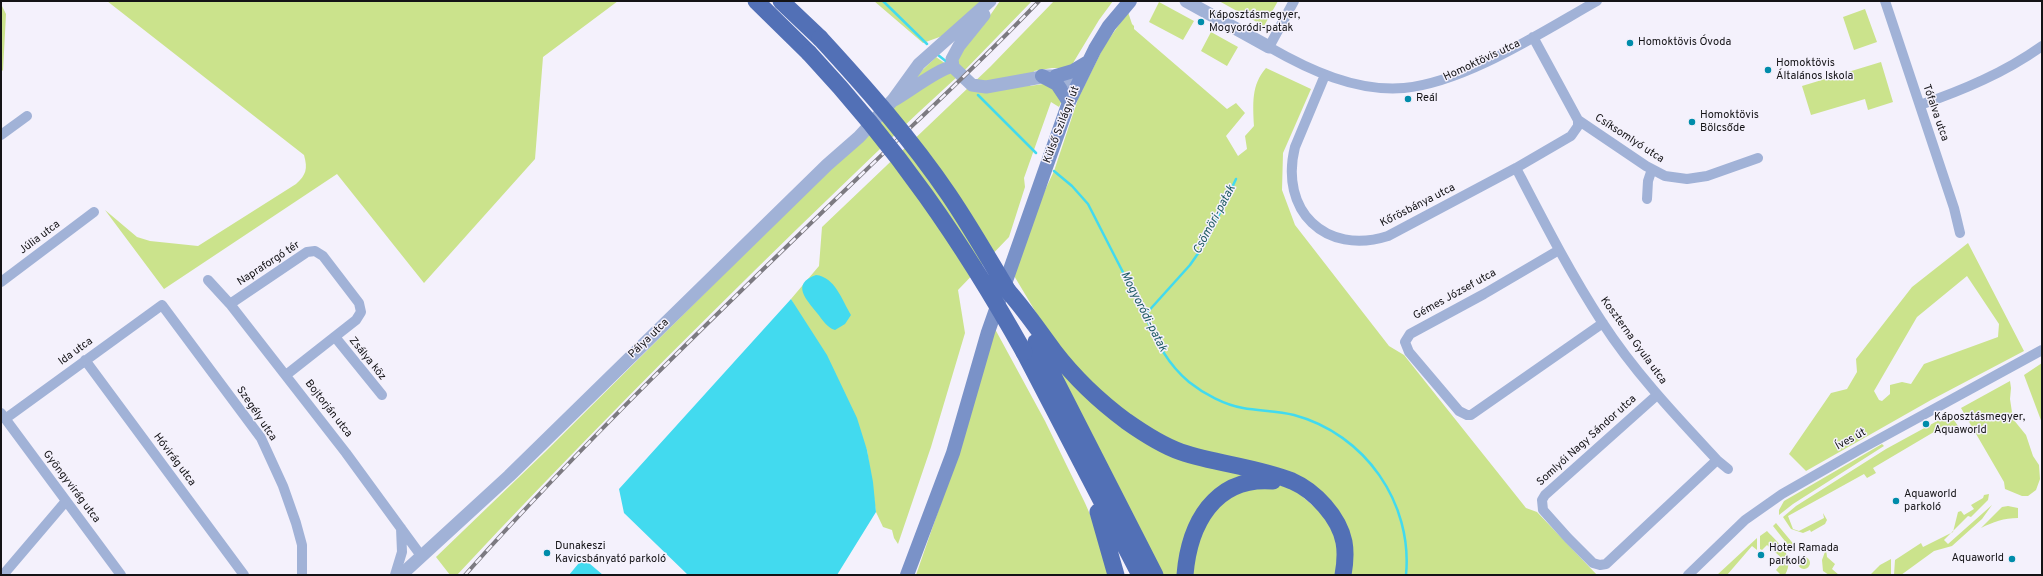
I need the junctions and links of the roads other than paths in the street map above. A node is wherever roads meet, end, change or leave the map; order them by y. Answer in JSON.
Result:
{"nodes":[{"id":1,"x":756,"y":1,"type":"edge"},
{"id":2,"x":781,"y":1,"type":"edge"},
{"id":3,"x":990,"y":1,"type":"edge"},
{"id":4,"x":1130,"y":1,"type":"edge"},
{"id":5,"x":1186,"y":1,"type":"edge"},
{"id":6,"x":1294,"y":1,"type":"edge"},
{"id":7,"x":1597,"y":1,"type":"edge"},
{"id":8,"x":1885,"y":1,"type":"edge"},
{"id":9,"x":1533,"y":37,"type":"junction"},
{"id":10,"x":2042,"y":46,"type":"edge"},
{"id":11,"x":1269,"y":47,"type":"junction"},
{"id":12,"x":1088,"y":62,"type":"junction"},
{"id":13,"x":953,"y":67,"type":"junction"},
{"id":14,"x":1325,"y":75,"type":"junction"},
{"id":15,"x":1049,"y":76,"type":"junction"},
{"id":16,"x":1078,"y":84,"type":"junction"},
{"id":17,"x":893,"y":100,"type":"junction"},
{"id":18,"x":1069,"y":102,"type":"junction"},
{"id":19,"x":1920,"y":105,"type":"junction"},
{"id":20,"x":27,"y":116,"type":"dead end"},
{"id":21,"x":1578,"y":120,"type":"junction"},
{"id":22,"x":1,"y":135,"type":"edge"},
{"id":23,"x":1758,"y":158,"type":"dead end"},
{"id":24,"x":1516,"y":168,"type":"junction"},
{"id":25,"x":1652,"y":169,"type":"junction"},
{"id":26,"x":1647,"y":199,"type":"dead end"},
{"id":27,"x":94,"y":212,"type":"dead end"},
{"id":28,"x":1960,"y":233,"type":"dead end"},
{"id":29,"x":1559,"y":250,"type":"junction"},
{"id":30,"x":208,"y":280,"type":"dead end"},
{"id":31,"x":1,"y":282,"type":"edge"},
{"id":32,"x":162,"y":304,"type":"joint"},
{"id":33,"x":230,"y":304,"type":"junction"},
{"id":34,"x":1603,"y":323,"type":"junction"},
{"id":35,"x":1037,"y":335,"type":"junction"},
{"id":36,"x":335,"y":337,"type":"junction"},
{"id":37,"x":2042,"y":350,"type":"edge"},
{"id":38,"x":85,"y":360,"type":"junction"},
{"id":39,"x":286,"y":376,"type":"junction"},
{"id":40,"x":382,"y":395,"type":"dead end"},
{"id":41,"x":1657,"y":395,"type":"junction"},
{"id":42,"x":3,"y":416,"type":"edge"},
{"id":43,"x":1064,"y":431,"type":"junction"},
{"id":44,"x":1717,"y":460,"type":"junction"},
{"id":45,"x":1728,"y":469,"type":"dead end"},
{"id":46,"x":1309,"y":493,"type":"junction"},
{"id":47,"x":66,"y":501,"type":"junction"},
{"id":48,"x":401,"y":528,"type":"junction"},
{"id":49,"x":412,"y":542,"type":"junction"},
{"id":50,"x":401,"y":547,"type":"junction"},
{"id":51,"x":422,"y":557,"type":"junction"},
{"id":52,"x":3,"y":575,"type":"edge"},
{"id":53,"x":121,"y":575,"type":"edge"},
{"id":54,"x":244,"y":575,"type":"edge"},
{"id":55,"x":302,"y":575,"type":"edge"},
{"id":56,"x":395,"y":575,"type":"edge"},
{"id":57,"x":402,"y":575,"type":"edge"},
{"id":58,"x":907,"y":575,"type":"edge"},
{"id":59,"x":1116,"y":575,"type":"edge"},
{"id":60,"x":1140,"y":575,"type":"edge"},
{"id":61,"x":1155,"y":575,"type":"edge"},
{"id":62,"x":1185,"y":575,"type":"edge"},
{"id":63,"x":1343,"y":575,"type":"edge"},
{"id":64,"x":1688,"y":575,"type":"edge"}],
"edges":[{"from":1,"to":43,"type":"highway","bridge":true},
{"from":2,"to":35,"type":"highway","bridge":true},
{"from":3,"to":13,"type":"street"},
{"from":3,"to":17,"type":"street"},
{"from":4,"to":12,"type":"main road","name":"Külső Szilágyi út"},
{"from":5,"to":11,"type":"street","name":"Homoktövis utca"},
{"from":6,"to":11,"type":"street"},
{"from":7,"to":9,"type":"street","name":"Homoktövis utca"},
{"from":8,"to":19,"type":"street","name":"Tófalva utca"},
{"from":9,"to":14,"type":"street","name":"Homoktövis utca"},
{"from":9,"to":21,"type":"street","name":"Csíksomlyó utca"},
{"from":10,"to":19,"type":"street"},
{"from":11,"to":14,"type":"street","name":"Homoktövis utca"},
{"from":12,"to":15,"type":"main road"},
{"from":12,"to":16,"type":"main road","name":"Külső Szilágyi út"},
{"from":13,"to":15,"type":"street"},
{"from":13,"to":17,"type":"street"},
{"from":14,"to":24,"type":"street","name":"Kőrösbánya utca"},
{"from":15,"to":16,"type":"street"},
{"from":15,"to":18,"type":"main road"},
{"from":16,"to":18,"type":"main road","name":"Külső Szilágyi út"},
{"from":17,"to":51,"type":"street","name":"Pálya utca"},
{"from":18,"to":58,"type":"main road","name":"Külső Szilágyi út"},
{"from":19,"to":28,"type":"street","name":"Tófalva utca"},
{"from":20,"to":22,"type":"street"},
{"from":21,"to":24,"type":"street","name":"Kőrösbánya utca"},
{"from":21,"to":25,"type":"street","name":"Csíksomlyó utca"},
{"from":23,"to":25,"type":"street","name":"Csíksomlyó utca"},
{"from":24,"to":29,"type":"street","name":"Koszterna Gyula utca"},
{"from":25,"to":26,"type":"street"},
{"from":27,"to":31,"type":"street","name":"Júlia utca"},
{"from":29,"to":34,"type":"street","name":"Koszterna Gyula utca"},
{"from":29,"to":34,"type":"street","name":"Gémes József utca"},
{"from":30,"to":33,"type":"street","name":"Bojtorján utca"},
{"from":32,"to":38,"type":"street","name":"Ida utca"},
{"from":32,"to":55,"type":"street","name":"Szegély utca"},
{"from":33,"to":36,"type":"street","name":"Napraforgó tér"},
{"from":33,"to":39,"type":"street","name":"Bojtorján utca"},
{"from":34,"to":41,"type":"street","name":"Koszterna Gyula utca"},
{"from":35,"to":46,"type":"highway"},
{"from":35,"to":61,"type":"highway"},
{"from":36,"to":39,"type":"street","name":"Napraforgó tér"},
{"from":36,"to":40,"type":"street","name":"Zsálya köz"},
{"from":37,"to":64,"type":"street","name":"Íves út"},
{"from":38,"to":42,"type":"street","name":"Ida utca"},
{"from":38,"to":54,"type":"street","name":"Hóvirág utca"},
{"from":39,"to":48,"type":"street","name":"Bojtorján utca"},
{"from":41,"to":44,"type":"street","name":"Koszterna Gyula utca"},
{"from":41,"to":44,"type":"street","name":"Somlyói Nagy Sándor utca"},
{"from":42,"to":47,"type":"street","name":"Gyöngyvirág utca"},
{"from":43,"to":59,"type":"highway"},
{"from":43,"to":60,"type":"highway"},
{"from":44,"to":45,"type":"street","name":"Koszterna Gyula utca"},
{"from":46,"to":62,"type":"highway"},
{"from":46,"to":63,"type":"highway"},
{"from":47,"to":52,"type":"street"},
{"from":47,"to":53,"type":"street","name":"Gyöngyvirág utca"},
{"from":48,"to":49,"type":"street","name":"Bojtorján utca"},
{"from":48,"to":50,"type":"street"},
{"from":49,"to":50,"type":"street"},
{"from":49,"to":51,"type":"street","name":"Bojtorján utca"},
{"from":50,"to":56,"type":"street"},
{"from":51,"to":57,"type":"street","name":"Pálya utca"}]}
